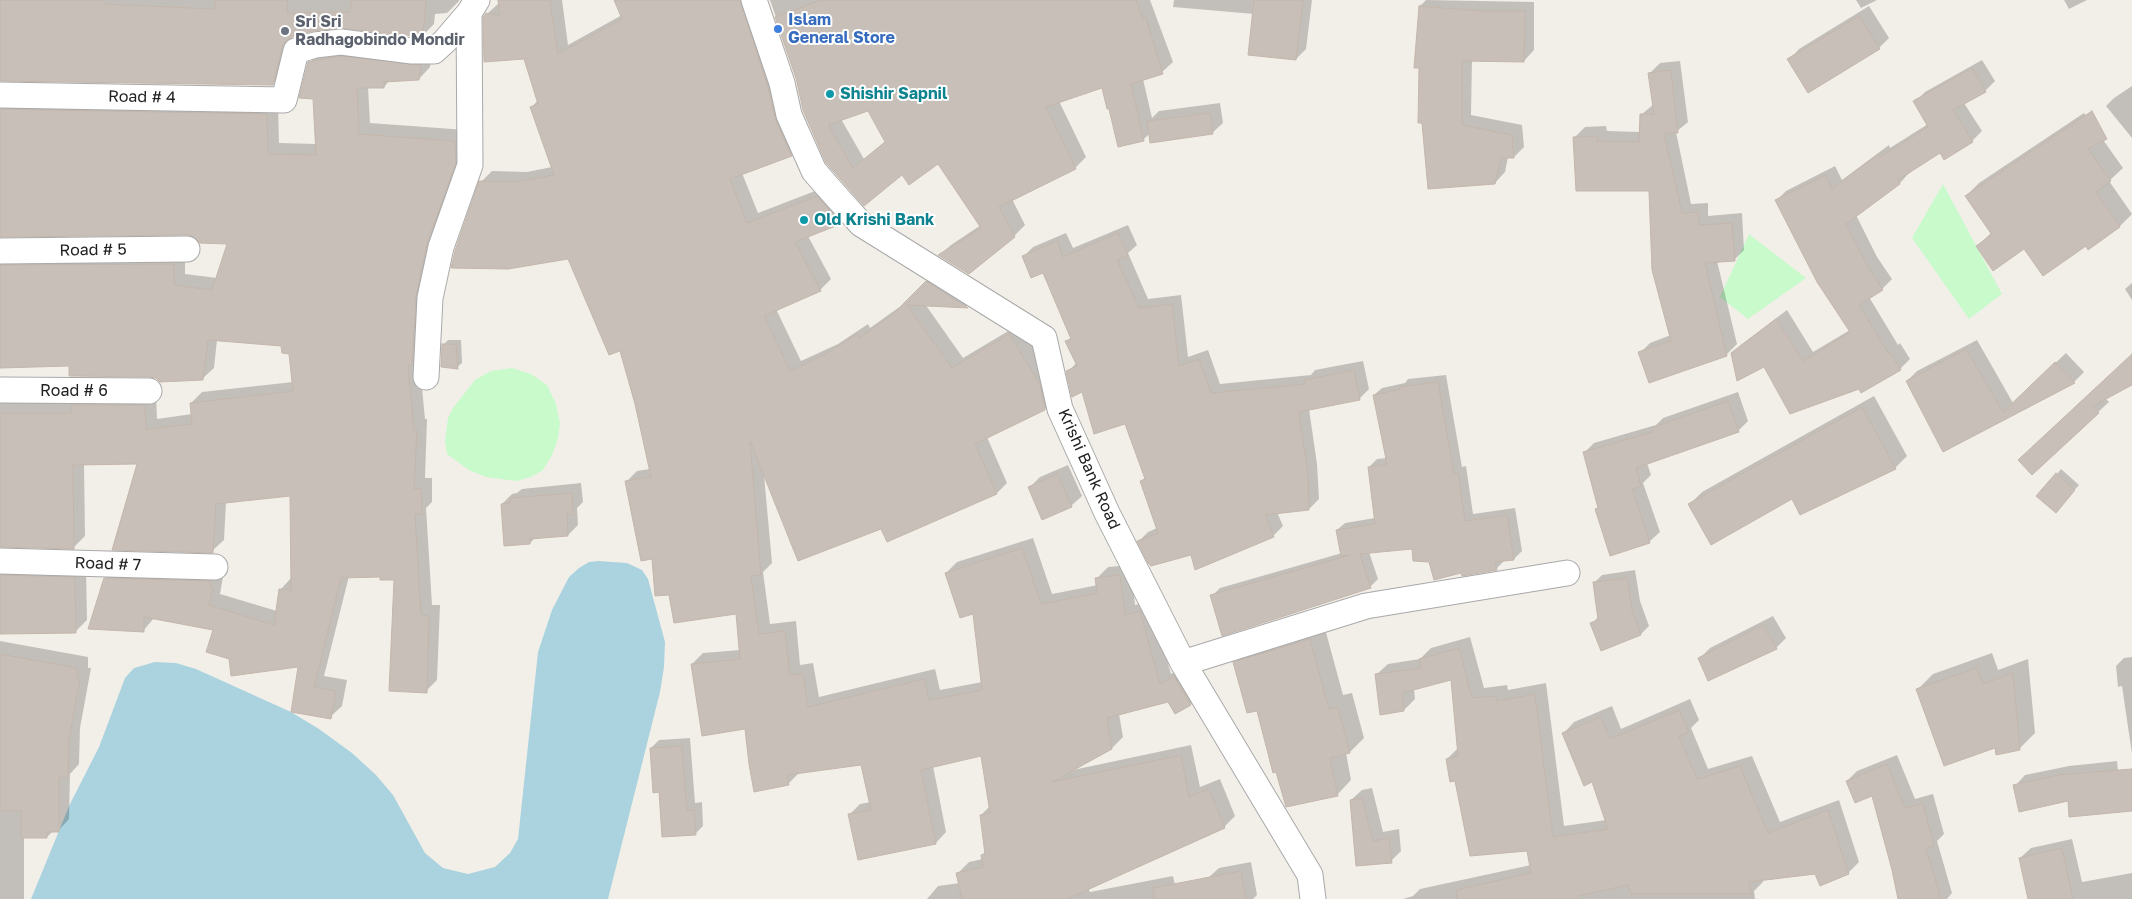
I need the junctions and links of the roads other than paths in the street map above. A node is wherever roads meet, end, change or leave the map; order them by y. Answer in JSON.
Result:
{"nodes":[{"id":1,"x":760,"y":2,"type":"edge"},
{"id":2,"x":473,"y":6,"type":"edge"},
{"id":3,"x":0,"y":95,"type":"edge"},
{"id":4,"x":186,"y":249,"type":"dead end"},
{"id":5,"x":0,"y":251,"type":"edge"},
{"id":6,"x":426,"y":377,"type":"dead end"},
{"id":7,"x":0,"y":390,"type":"edge"},
{"id":8,"x":149,"y":392,"type":"dead end"},
{"id":9,"x":0,"y":561,"type":"edge"},
{"id":10,"x":215,"y":566,"type":"dead end"},
{"id":11,"x":1567,"y":573,"type":"dead end"},
{"id":12,"x":1183,"y":663,"type":"junction"},
{"id":13,"x":1313,"y":899,"type":"edge"}],
"edges":[{"from":1,"to":12,"type":"street","name":"Krishi Bank Road"},
{"from":2,"to":3,"type":"street","name":"Road # 4"},
{"from":2,"to":6,"type":"street"},
{"from":4,"to":5,"type":"street","name":"Road # 5"},
{"from":7,"to":8,"type":"street","name":"Road # 6"},
{"from":9,"to":10,"type":"street","name":"Road # 7"},
{"from":11,"to":12,"type":"street"},
{"from":12,"to":13,"type":"street","name":"Krishi Bank Road"}]}
